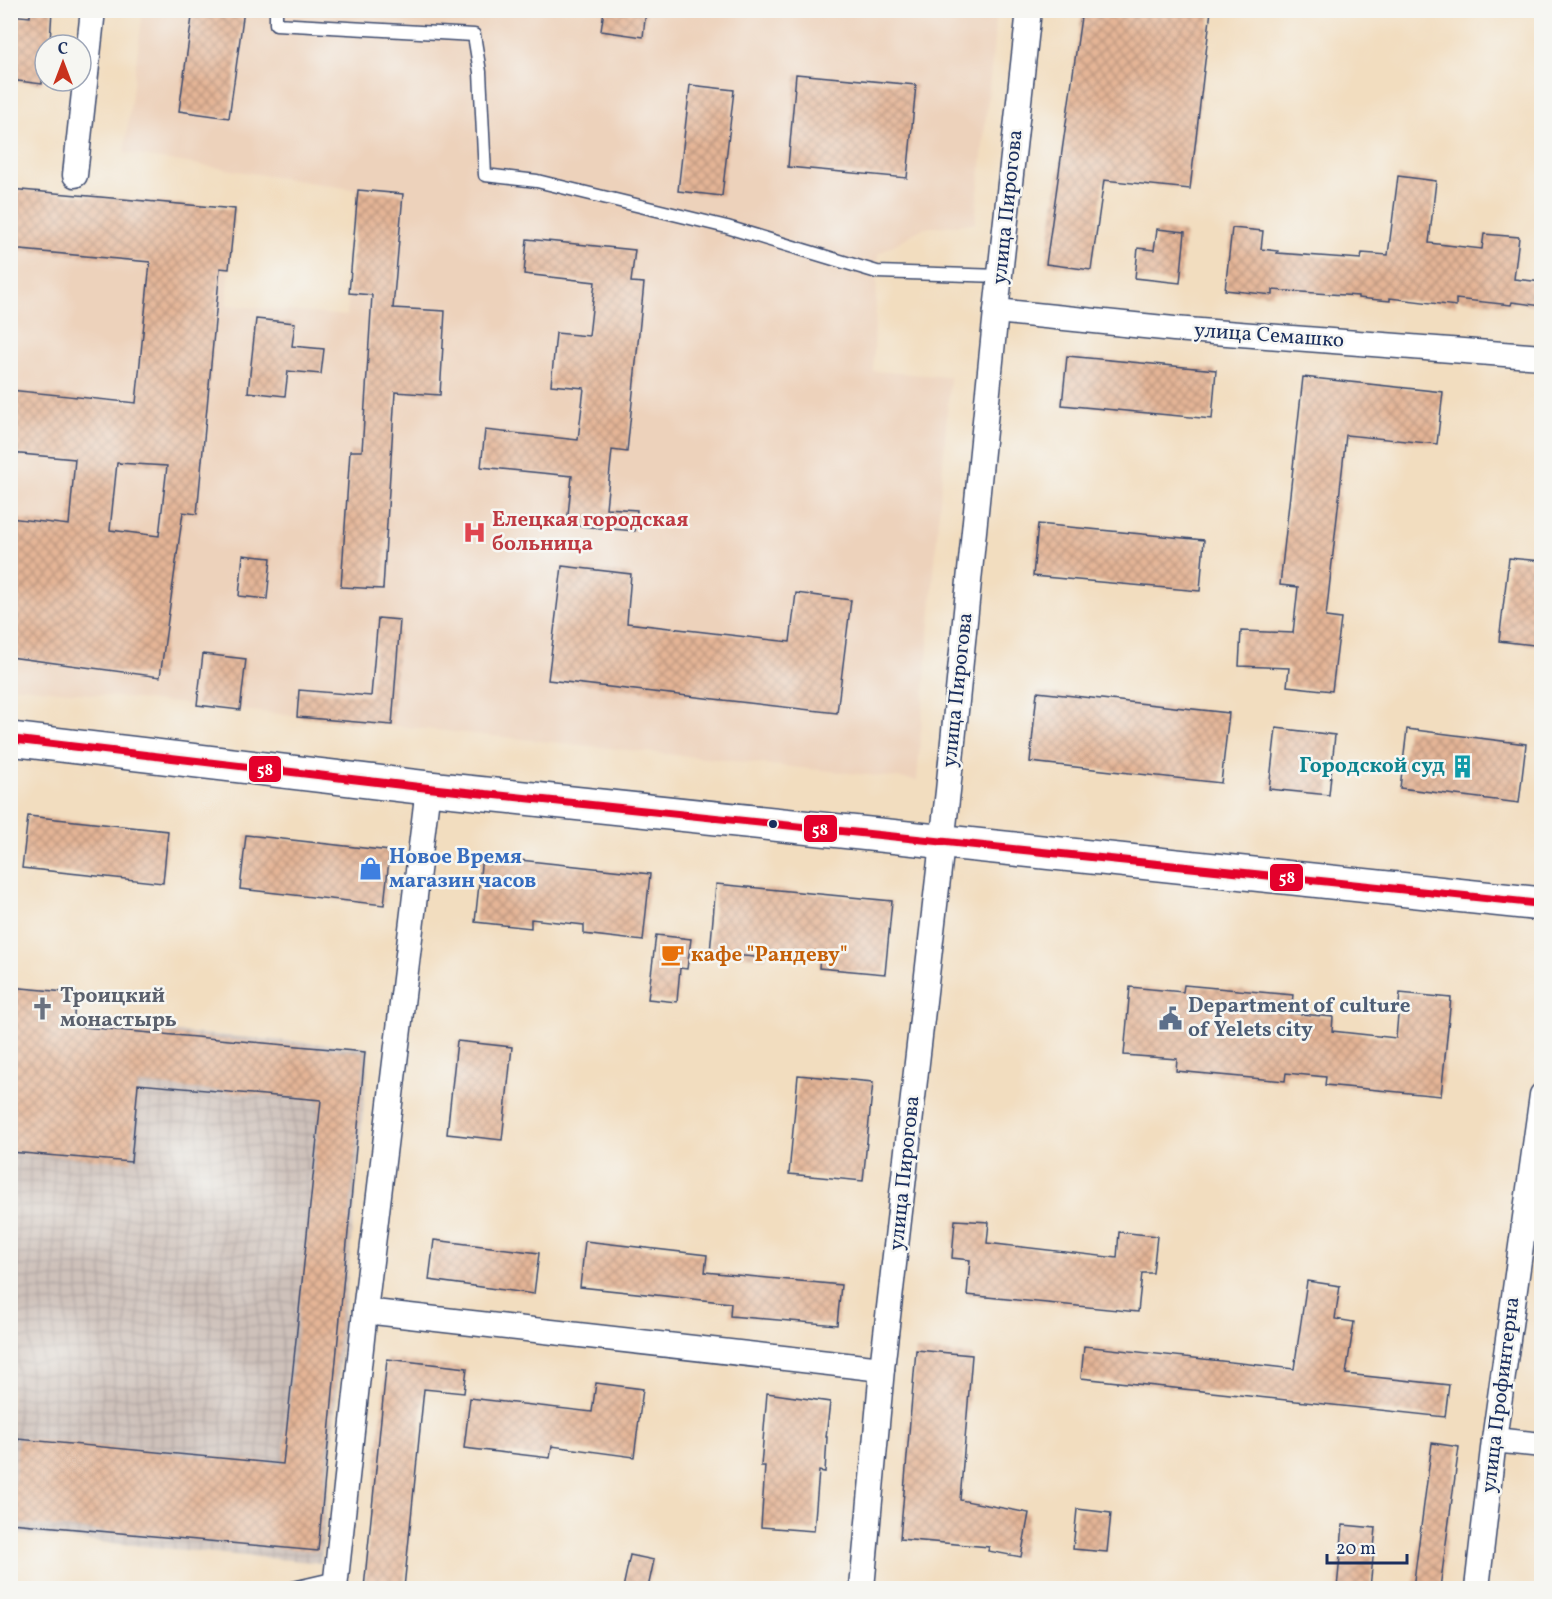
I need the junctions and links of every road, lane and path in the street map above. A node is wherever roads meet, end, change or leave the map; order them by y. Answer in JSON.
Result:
{"nodes":[{"id":1,"x":93,"y":10,"type":"edge"},
{"id":2,"x":276,"y":10,"type":"edge"},
{"id":3,"x":1029,"y":10,"type":"edge"},
{"id":4,"x":75,"y":175,"type":"dead end"},
{"id":5,"x":1000,"y":276,"type":"junction"},
{"id":6,"x":996,"y":311,"type":"junction"},
{"id":7,"x":1542,"y":357,"type":"edge"},
{"id":8,"x":10,"y":739,"type":"edge"},
{"id":9,"x":428,"y":788,"type":"junction"},
{"id":10,"x":942,"y":842,"type":"junction"},
{"id":11,"x":1542,"y":904,"type":"edge"},
{"id":12,"x":1542,"y":1095,"type":"edge"},
{"id":13,"x":365,"y":1311,"type":"junction"},
{"id":14,"x":882,"y":1369,"type":"junction"},
{"id":15,"x":1494,"y":1440,"type":"junction"},
{"id":16,"x":1542,"y":1445,"type":"edge"},
{"id":17,"x":335,"y":1583,"type":"edge"},
{"id":18,"x":293,"y":1588,"type":"edge"},
{"id":19,"x":862,"y":1588,"type":"edge"},
{"id":20,"x":1477,"y":1588,"type":"edge"}],
"edges":[{"from":1,"to":4,"type":"street"},
{"from":2,"to":5,"type":"lane"},
{"from":3,"to":5,"type":"street","name":"улица Пирогова"},
{"from":5,"to":6,"type":"street","name":"улица Пирогова"},
{"from":6,"to":7,"type":"street","name":"улица Семашко"},
{"from":6,"to":10,"type":"street","name":"улица Пирогова"},
{"from":8,"to":9,"type":"main road"},
{"from":9,"to":10,"type":"main road"},
{"from":9,"to":13,"type":"street"},
{"from":10,"to":11,"type":"main road"},
{"from":10,"to":14,"type":"street","name":"улица Пирогова"},
{"from":12,"to":15,"type":"street","name":"улица Профинтерна"},
{"from":13,"to":14,"type":"street"},
{"from":13,"to":17,"type":"street"},
{"from":14,"to":19,"type":"street","name":"улица Пирогова"},
{"from":15,"to":16,"type":"street"},
{"from":15,"to":20,"type":"street","name":"улица Профинтерна"},
{"from":17,"to":18,"type":"lane"}]}
